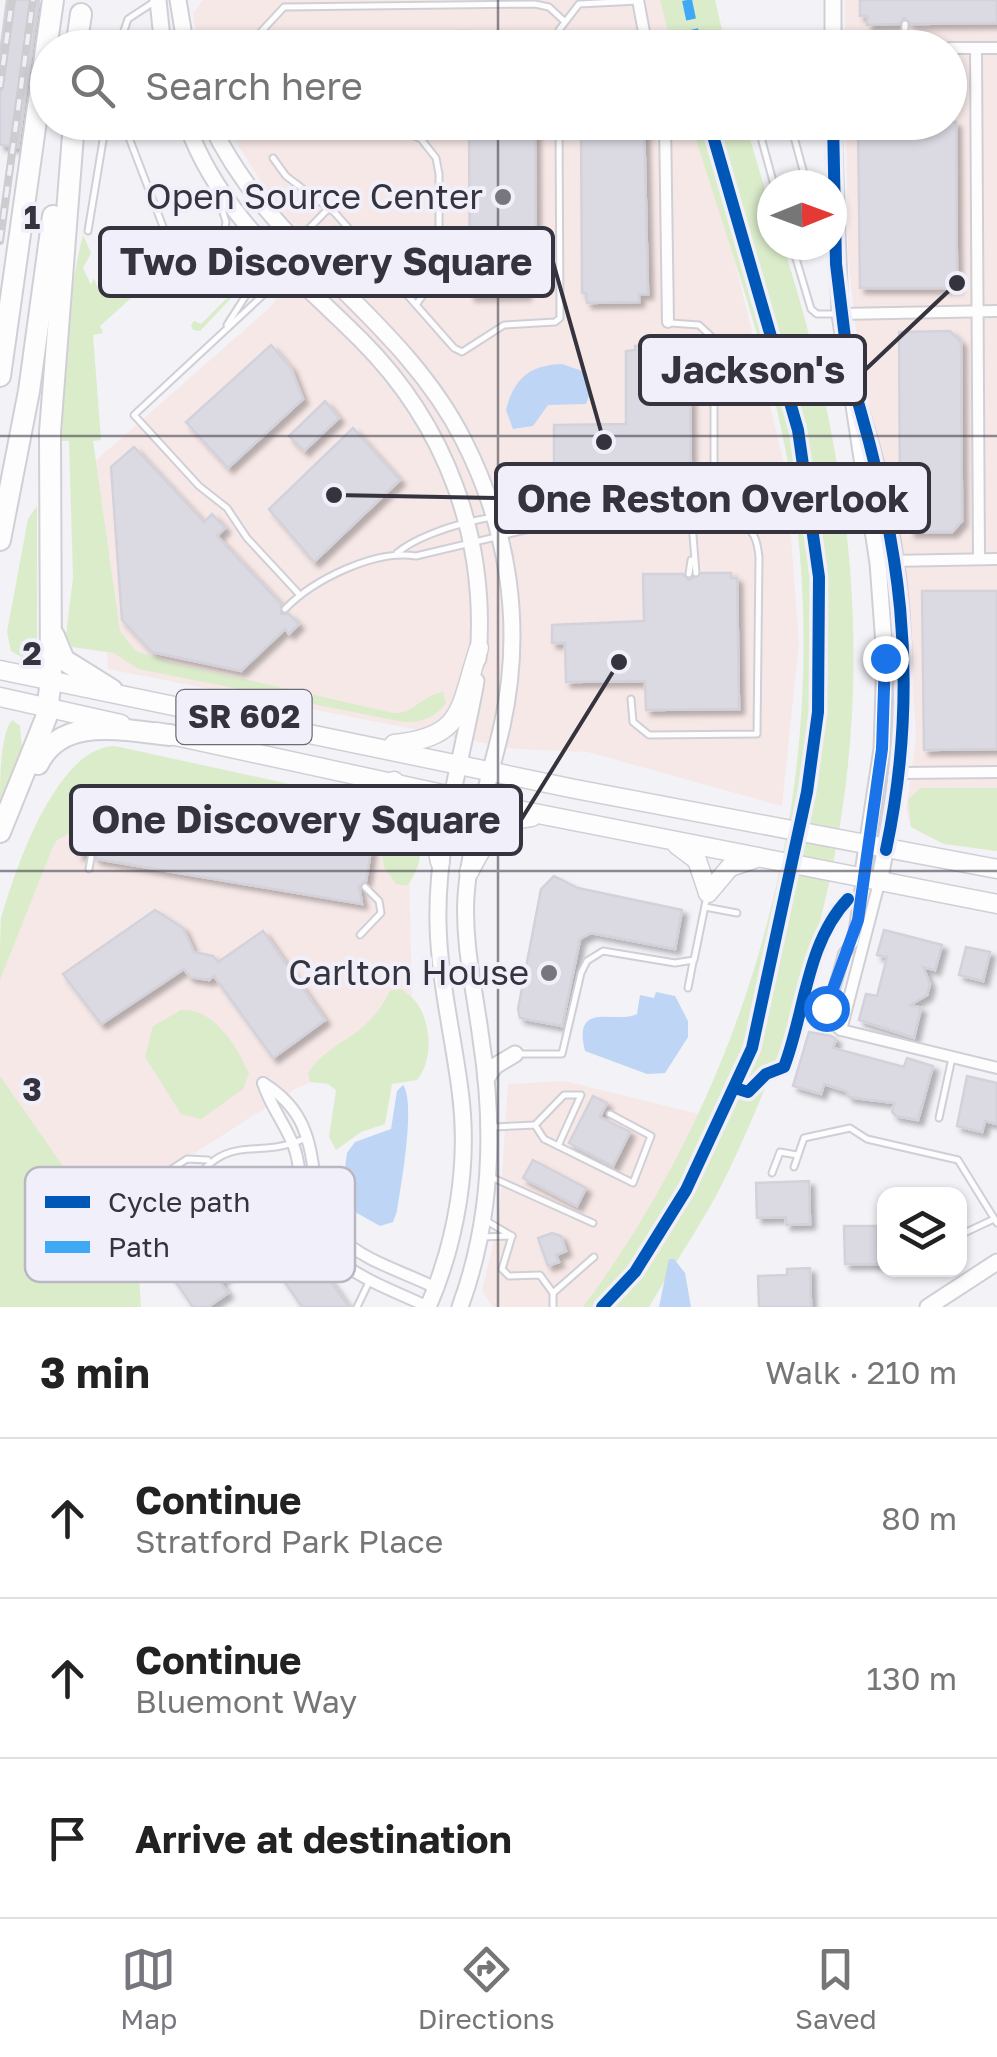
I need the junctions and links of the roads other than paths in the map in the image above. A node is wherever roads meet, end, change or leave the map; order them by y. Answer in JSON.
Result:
{"nodes":[{"id":1,"x":53,"y":0,"type":"edge"},
{"id":2,"x":158,"y":0,"type":"edge"},
{"id":3,"x":178,"y":0,"type":"edge"},
{"id":4,"x":833,"y":0,"type":"edge"},
{"id":5,"x":638,"y":1,"type":"edge"},
{"id":6,"x":83,"y":5,"type":"edge"},
{"id":7,"x":564,"y":20,"type":"junction"},
{"id":8,"x":905,"y":24,"type":"dead end"},
{"id":9,"x":49,"y":30,"type":"edge"},
{"id":10,"x":80,"y":30,"type":"edge"},
{"id":11,"x":126,"y":30,"type":"edge"},
{"id":12,"x":161,"y":30,"type":"edge"},
{"id":13,"x":183,"y":30,"type":"edge"},
{"id":14,"x":263,"y":30,"type":"edge"},
{"id":15,"x":562,"y":30,"type":"edge"},
{"id":16,"x":644,"y":30,"type":"edge"},
{"id":17,"x":834,"y":30,"type":"edge"},
{"id":18,"x":905,"y":30,"type":"edge"},
{"id":19,"x":967,"y":48,"type":"edge"},
{"id":20,"x":976,"y":48,"type":"junction"},
{"id":21,"x":997,"y":48,"type":"edge"},
{"id":22,"x":33,"y":140,"type":"edge"},
{"id":23,"x":64,"y":140,"type":"edge"},
{"id":24,"x":73,"y":140,"type":"edge"},
{"id":25,"x":103,"y":140,"type":"edge"},
{"id":26,"x":130,"y":140,"type":"edge"},
{"id":27,"x":194,"y":140,"type":"edge"},
{"id":28,"x":220,"y":140,"type":"edge"},
{"id":29,"x":420,"y":140,"type":"edge"},
{"id":30,"x":558,"y":140,"type":"edge"},
{"id":31,"x":665,"y":140,"type":"edge"},
{"id":32,"x":762,"y":140,"type":"edge"},
{"id":33,"x":795,"y":140,"type":"edge"},
{"id":34,"x":833,"y":140,"type":"edge"},
{"id":35,"x":274,"y":158,"type":"dead end"},
{"id":36,"x":770,"y":170,"type":"edge"},
{"id":37,"x":803,"y":170,"type":"edge"},
{"id":38,"x":214,"y":182,"type":"junction"},
{"id":39,"x":329,"y":208,"type":"junction"},
{"id":40,"x":88,"y":231,"type":"dead end"},
{"id":41,"x":351,"y":233,"type":"junction"},
{"id":42,"x":294,"y":244,"type":"junction"},
{"id":43,"x":306,"y":256,"type":"junction"},
{"id":44,"x":796,"y":260,"type":"edge"},
{"id":45,"x":834,"y":260,"type":"edge"},
{"id":46,"x":276,"y":262,"type":"junction"},
{"id":47,"x":836,"y":264,"type":"junction"},
{"id":48,"x":289,"y":274,"type":"junction"},
{"id":49,"x":416,"y":305,"type":"junction"},
{"id":50,"x":997,"y":311,"type":"edge"},
{"id":51,"x":977,"y":312,"type":"junction"},
{"id":52,"x":840,"y":314,"type":"junction"},
{"id":53,"x":668,"y":322,"type":"joint"},
{"id":54,"x":228,"y":325,"type":"junction"},
{"id":55,"x":849,"y":372,"type":"junction"},
{"id":56,"x":0,"y":376,"type":"edge"},
{"id":57,"x":677,"y":492,"type":"dead end"},
{"id":58,"x":496,"y":518,"type":"junction"},
{"id":59,"x":555,"y":523,"type":"junction"},
{"id":60,"x":675,"y":523,"type":"junction"},
{"id":61,"x":692,"y":523,"type":"junction"},
{"id":62,"x":714,"y":523,"type":"junction"},
{"id":63,"x":467,"y":525,"type":"junction"},
{"id":64,"x":502,"y":537,"type":"junction"},
{"id":65,"x":0,"y":540,"type":"edge"},
{"id":66,"x":471,"y":544,"type":"junction"},
{"id":67,"x":397,"y":553,"type":"junction"},
{"id":68,"x":979,"y":559,"type":"junction"},
{"id":69,"x":997,"y":559,"type":"edge"},
{"id":70,"x":896,"y":560,"type":"junction"},
{"id":71,"x":878,"y":563,"type":"junction"},
{"id":72,"x":693,"y":574,"type":"dead end"},
{"id":73,"x":299,"y":594,"type":"junction"},
{"id":74,"x":285,"y":609,"type":"dead end"},
{"id":75,"x":50,"y":624,"type":"junction"},
{"id":76,"x":479,"y":648,"type":"junction"},
{"id":77,"x":0,"y":670,"type":"edge"},
{"id":78,"x":50,"y":680,"type":"junction"},
{"id":79,"x":112,"y":690,"type":"junction"},
{"id":80,"x":6,"y":698,"type":"edge"},
{"id":81,"x":631,"y":699,"type":"dead end"},
{"id":82,"x":48,"y":706,"type":"junction"},
{"id":83,"x":170,"y":735,"type":"junction"},
{"id":84,"x":377,"y":746,"type":"junction"},
{"id":85,"x":460,"y":764,"type":"junction"},
{"id":86,"x":491,"y":770,"type":"junction"},
{"id":87,"x":900,"y":772,"type":"junction"},
{"id":88,"x":997,"y":772,"type":"edge"},
{"id":89,"x":394,"y":781,"type":"junction"},
{"id":90,"x":453,"y":795,"type":"junction"},
{"id":91,"x":483,"y":803,"type":"junction"},
{"id":92,"x":548,"y":816,"type":"junction"},
{"id":93,"x":0,"y":832,"type":"edge"},
{"id":94,"x":673,"y":841,"type":"junction"},
{"id":95,"x":0,"y":842,"type":"edge"},
{"id":96,"x":876,"y":848,"type":"junction"},
{"id":97,"x":92,"y":858,"type":"dead end"},
{"id":98,"x":763,"y":859,"type":"junction"},
{"id":99,"x":440,"y":862,"type":"junction"},
{"id":100,"x":997,"y":868,"type":"edge"},
{"id":101,"x":89,"y":870,"type":"dead end"},
{"id":102,"x":469,"y":872,"type":"junction"},
{"id":103,"x":871,"y":881,"type":"junction"},
{"id":104,"x":365,"y":887,"type":"dead end"},
{"id":105,"x":706,"y":900,"type":"junction"},
{"id":106,"x":997,"y":904,"type":"edge"},
{"id":107,"x":737,"y":913,"type":"dead end"},
{"id":108,"x":360,"y":935,"type":"dead end"},
{"id":109,"x":850,"y":949,"type":"junction"},
{"id":110,"x":862,"y":953,"type":"junction"},
{"id":111,"x":694,"y":960,"type":"junction"},
{"id":112,"x":688,"y":988,"type":"dead end"},
{"id":113,"x":840,"y":1030,"type":"junction"},
{"id":114,"x":482,"y":1038,"type":"junction"},
{"id":115,"x":515,"y":1054,"type":"junction"},
{"id":116,"x":952,"y":1058,"type":"junction"},
{"id":117,"x":997,"y":1068,"type":"edge"},
{"id":118,"x":486,"y":1079,"type":"junction"},
{"id":119,"x":610,"y":1114,"type":"dead end"},
{"id":120,"x":939,"y":1118,"type":"dead end"},
{"id":121,"x":535,"y":1125,"type":"junction"},
{"id":122,"x":491,"y":1127,"type":"junction"},
{"id":123,"x":309,"y":1137,"type":"junction"},
{"id":124,"x":293,"y":1144,"type":"junction"},
{"id":125,"x":558,"y":1146,"type":"junction"},
{"id":126,"x":796,"y":1155,"type":"junction"},
{"id":127,"x":208,"y":1160,"type":"junction"},
{"id":128,"x":175,"y":1167,"type":"edge"},
{"id":129,"x":203,"y":1167,"type":"edge"},
{"id":130,"x":298,"y":1167,"type":"edge"},
{"id":131,"x":315,"y":1167,"type":"edge"},
{"id":132,"x":794,"y":1167,"type":"dead end"},
{"id":133,"x":772,"y":1173,"type":"dead end"},
{"id":134,"x":488,"y":1176,"type":"junction"},
{"id":135,"x":482,"y":1219,"type":"junction"},
{"id":136,"x":995,"y":1221,"type":"edge"},
{"id":137,"x":594,"y":1223,"type":"dead end"},
{"id":138,"x":967,"y":1233,"type":"edge"},
{"id":139,"x":512,"y":1236,"type":"junction"},
{"id":140,"x":479,"y":1237,"type":"junction"},
{"id":141,"x":355,"y":1245,"type":"edge"},
{"id":142,"x":594,"y":1256,"type":"dead end"},
{"id":143,"x":997,"y":1262,"type":"edge"},
{"id":144,"x":355,"y":1270,"type":"edge"},
{"id":145,"x":370,"y":1280,"type":"junction"},
{"id":146,"x":436,"y":1288,"type":"junction"},
{"id":147,"x":553,"y":1294,"type":"junction"},
{"id":148,"x":357,"y":1307,"type":"edge"},
{"id":149,"x":429,"y":1307,"type":"edge"},
{"id":150,"x":456,"y":1307,"type":"edge"},
{"id":151,"x":553,"y":1307,"type":"edge"},
{"id":152,"x":928,"y":1307,"type":"edge"}],
"edges":[{"from":1,"to":9,"type":"highway"},
{"from":2,"to":11,"type":"lane"},
{"from":2,"to":12,"type":"main road"},
{"from":3,"to":13,"type":"main road"},
{"from":4,"to":17,"type":"main road"},
{"from":5,"to":7,"type":"lane"},
{"from":5,"to":16,"type":"street"},
{"from":6,"to":10,"type":"highway"},
{"from":7,"to":14,"type":"lane"},
{"from":7,"to":15,"type":"lane"},
{"from":8,"to":18,"type":"lane"},
{"from":19,"to":20,"type":"street"},
{"from":20,"to":21,"type":"street"},
{"from":20,"to":51,"type":"street"},
{"from":22,"to":56,"type":"highway"},
{"from":23,"to":65,"type":"highway"},
{"from":24,"to":75,"type":"highway"},
{"from":25,"to":40,"type":"lane"},
{"from":26,"to":38,"type":"lane"},
{"from":27,"to":38,"type":"main road"},
{"from":28,"to":42,"type":"main road"},
{"from":29,"to":49,"type":"lane"},
{"from":30,"to":49,"type":"lane"},
{"from":31,"to":53,"type":"street"},
{"from":32,"to":36,"type":"lane"},
{"from":33,"to":37,"type":"lane"},
{"from":34,"to":47,"type":"main road"},
{"from":35,"to":39,"type":"lane"},
{"from":38,"to":46,"type":"main road"},
{"from":39,"to":41,"type":"lane"},
{"from":39,"to":42,"type":"lane"},
{"from":41,"to":43,"type":"lane"},
{"from":41,"to":49,"type":"lane"},
{"from":42,"to":43,"type":"main road"},
{"from":42,"to":46,"type":"lane"},
{"from":43,"to":48,"type":"lane"},
{"from":43,"to":58,"type":"main road"},
{"from":44,"to":52,"type":"lane"},
{"from":45,"to":47,"type":"lane"},
{"from":46,"to":48,"type":"main road"},
{"from":46,"to":54,"type":"lane"},
{"from":47,"to":52,"type":"main road"},
{"from":48,"to":54,"type":"lane"},
{"from":48,"to":63,"type":"main road"},
{"from":50,"to":51,"type":"street"},
{"from":51,"to":52,"type":"street"},
{"from":51,"to":68,"type":"street"},
{"from":52,"to":55,"type":"main road"},
{"from":53,"to":62,"type":"lane"},
{"from":54,"to":73,"type":"lane"},
{"from":55,"to":70,"type":"main road"},
{"from":55,"to":71,"type":"main road"},
{"from":57,"to":60,"type":"lane"},
{"from":58,"to":59,"type":"lane"},
{"from":58,"to":63,"type":"lane"},
{"from":58,"to":64,"type":"main road"},
{"from":59,"to":60,"type":"lane"},
{"from":59,"to":64,"type":"lane"},
{"from":60,"to":61,"type":"lane"},
{"from":61,"to":62,"type":"lane"},
{"from":61,"to":72,"type":"lane"},
{"from":62,"to":81,"type":"lane"},
{"from":63,"to":66,"type":"main road"},
{"from":63,"to":67,"type":"lane"},
{"from":64,"to":66,"type":"lane"},
{"from":64,"to":86,"type":"main road"},
{"from":66,"to":67,"type":"lane"},
{"from":66,"to":76,"type":"main road"},
{"from":67,"to":73,"type":"lane"},
{"from":68,"to":69,"type":"street"},
{"from":68,"to":70,"type":"street"},
{"from":70,"to":71,"type":"street"},
{"from":70,"to":87,"type":"main road"},
{"from":71,"to":96,"type":"main road"},
{"from":73,"to":74,"type":"lane"},
{"from":75,"to":78,"type":"highway"},
{"from":75,"to":79,"type":"highway"},
{"from":76,"to":84,"type":"main road"},
{"from":76,"to":85,"type":"main road"},
{"from":77,"to":78,"type":"main road","number":"SR 602"},
{"from":78,"to":79,"type":"main road","number":"SR 602"},
{"from":78,"to":82,"type":"highway"},
{"from":79,"to":84,"type":"main road","number":"SR 602"},
{"from":80,"to":82,"type":"main road","number":"SR 602"},
{"from":82,"to":83,"type":"main road","number":"SR 602"},
{"from":82,"to":93,"type":"highway"},
{"from":83,"to":89,"type":"main road","number":"SR 602"},
{"from":83,"to":95,"type":"highway"},
{"from":84,"to":85,"type":"main road","number":"SR 602"},
{"from":85,"to":86,"type":"main road","number":"SR 602"},
{"from":85,"to":90,"type":"main road"},
{"from":86,"to":91,"type":"main road"},
{"from":86,"to":96,"type":"main road","number":"SR 602"},
{"from":87,"to":88,"type":"street"},
{"from":87,"to":96,"type":"main road"},
{"from":89,"to":90,"type":"main road","number":"SR 602"},
{"from":89,"to":99,"type":"main road"},
{"from":90,"to":91,"type":"main road","number":"SR 602"},
{"from":90,"to":99,"type":"main road"},
{"from":91,"to":92,"type":"main road","number":"SR 602"},
{"from":91,"to":102,"type":"main road"},
{"from":92,"to":94,"type":"main road","number":"SR 602"},
{"from":92,"to":102,"type":"main road"},
{"from":94,"to":98,"type":"main road","number":"SR 602"},
{"from":94,"to":105,"type":"main road"},
{"from":96,"to":100,"type":"main road","number":"SR 602"},
{"from":96,"to":103,"type":"main road"},
{"from":97,"to":101,"type":"lane"},
{"from":98,"to":103,"type":"main road","number":"SR 602"},
{"from":98,"to":105,"type":"main road"},
{"from":99,"to":146,"type":"main road"},
{"from":102,"to":114,"type":"main road"},
{"from":103,"to":106,"type":"main road","number":"SR 602"},
{"from":103,"to":109,"type":"street"},
{"from":103,"to":110,"type":"street"},
{"from":104,"to":108,"type":"lane"},
{"from":105,"to":107,"type":"lane"},
{"from":105,"to":111,"type":"lane"},
{"from":109,"to":110,"type":"lane"},
{"from":109,"to":113,"type":"street"},
{"from":110,"to":113,"type":"street"},
{"from":111,"to":112,"type":"lane"},
{"from":111,"to":115,"type":"lane"},
{"from":113,"to":116,"type":"street"},
{"from":114,"to":115,"type":"main road"},
{"from":114,"to":118,"type":"main road"},
{"from":115,"to":118,"type":"main road"},
{"from":116,"to":117,"type":"street"},
{"from":116,"to":120,"type":"lane"},
{"from":118,"to":122,"type":"main road"},
{"from":119,"to":125,"type":"lane"},
{"from":121,"to":122,"type":"lane"},
{"from":121,"to":125,"type":"lane"},
{"from":121,"to":125,"type":"lane"},
{"from":122,"to":134,"type":"main road"},
{"from":123,"to":124,"type":"lane"},
{"from":123,"to":124,"type":"street"},
{"from":123,"to":131,"type":"street"},
{"from":124,"to":127,"type":"lane"},
{"from":124,"to":130,"type":"street"},
{"from":126,"to":132,"type":"lane"},
{"from":126,"to":133,"type":"lane"},
{"from":126,"to":136,"type":"lane"},
{"from":127,"to":128,"type":"lane"},
{"from":127,"to":129,"type":"lane"},
{"from":134,"to":135,"type":"main road"},
{"from":134,"to":137,"type":"lane"},
{"from":135,"to":139,"type":"lane"},
{"from":135,"to":140,"type":"main road"},
{"from":136,"to":138,"type":"lane"},
{"from":139,"to":140,"type":"lane"},
{"from":139,"to":147,"type":"lane"},
{"from":140,"to":150,"type":"main road"},
{"from":141,"to":146,"type":"street"},
{"from":142,"to":147,"type":"lane"},
{"from":143,"to":152,"type":"main road"},
{"from":144,"to":145,"type":"street"},
{"from":145,"to":148,"type":"lane"},
{"from":145,"to":149,"type":"street"},
{"from":146,"to":149,"type":"main road"},
{"from":146,"to":150,"type":"main road"},
{"from":147,"to":151,"type":"lane"}]}
